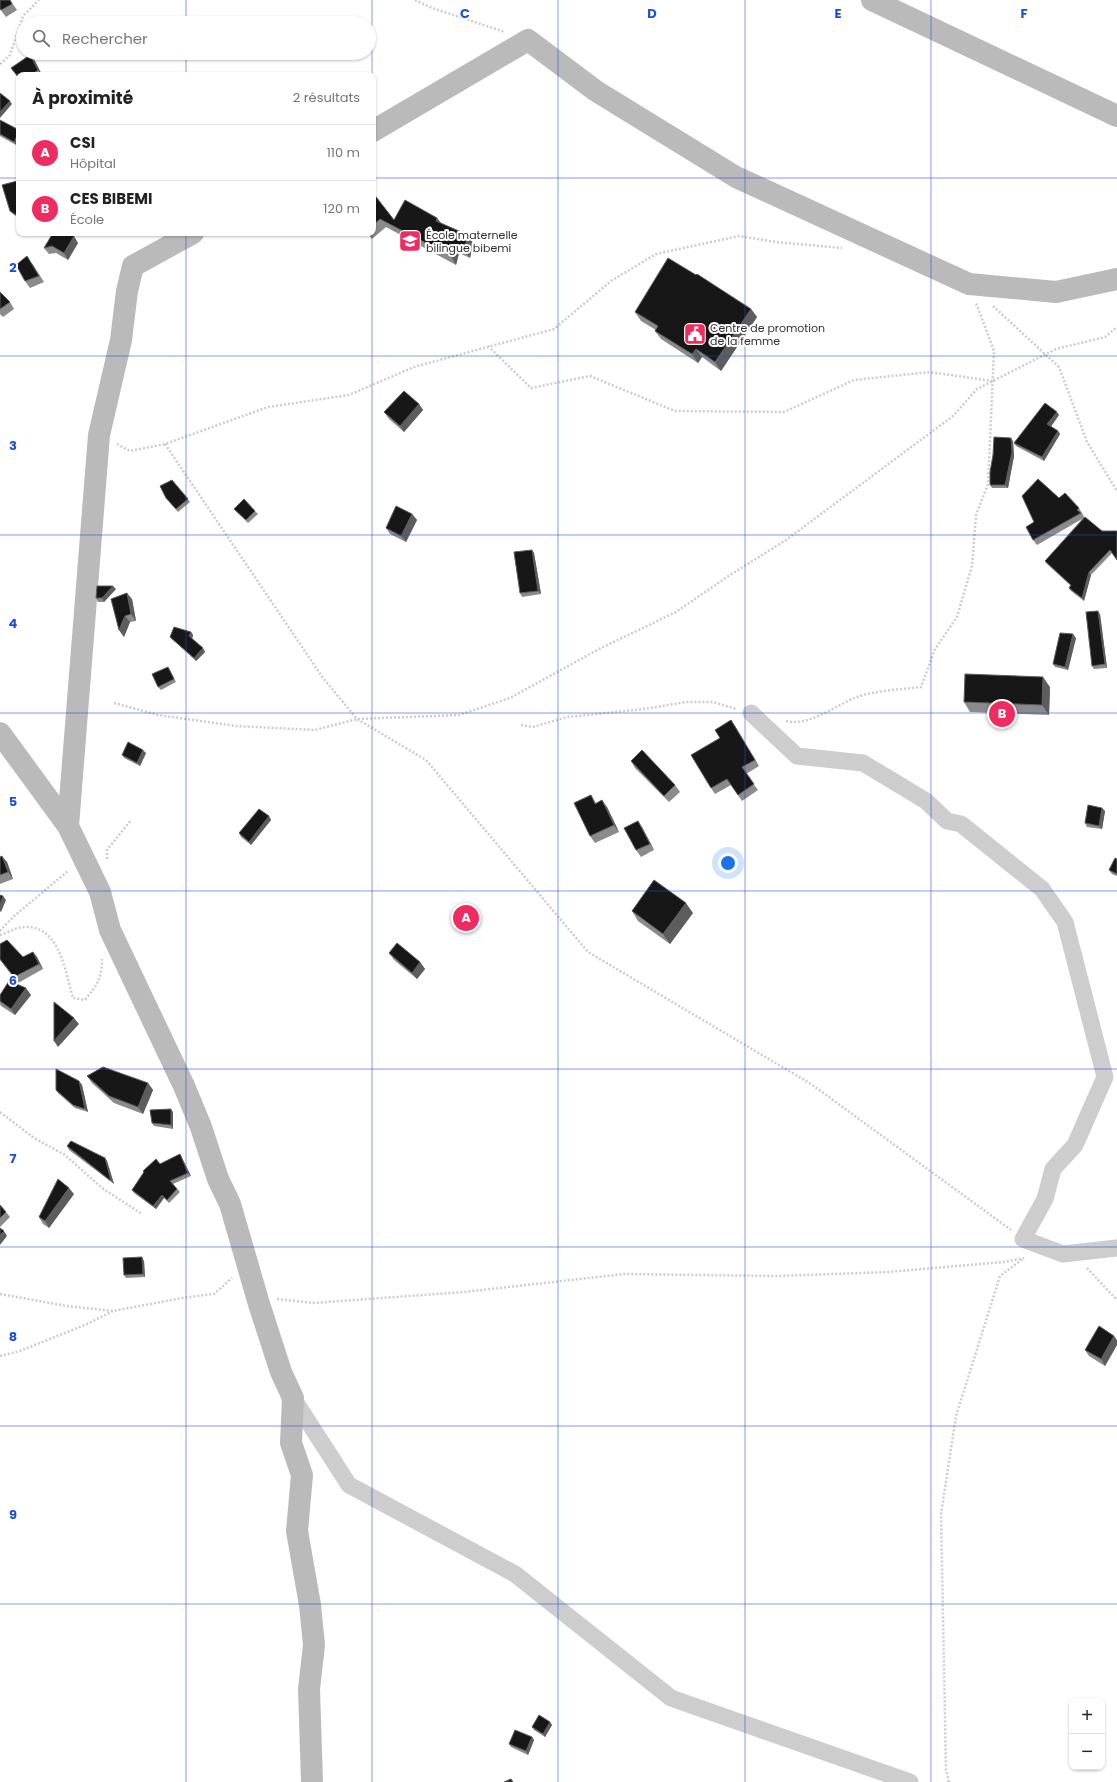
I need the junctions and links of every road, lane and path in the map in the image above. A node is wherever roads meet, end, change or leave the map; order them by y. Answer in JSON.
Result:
{"nodes":[{"id":1,"x":39,"y":0,"type":"edge"},
{"id":2,"x":415,"y":0,"type":"edge"},
{"id":3,"x":872,"y":0,"type":"edge"},
{"id":4,"x":23,"y":16,"type":"edge"},
{"id":5,"x":16,"y":37,"type":"edge"},
{"id":6,"x":528,"y":40,"type":"junction"},
{"id":7,"x":0,"y":64,"type":"edge"},
{"id":8,"x":1117,"y":116,"type":"edge"},
{"id":9,"x":376,"y":129,"type":"edge"},
{"id":10,"x":188,"y":236,"type":"edge"},
{"id":11,"x":846,"y":248,"type":"dead end"},
{"id":12,"x":1117,"y":279,"type":"edge"},
{"id":13,"x":969,"y":284,"type":"junction"},
{"id":14,"x":991,"y":304,"type":"dead end"},
{"id":15,"x":1117,"y":327,"type":"edge"},
{"id":16,"x":488,"y":346,"type":"junction"},
{"id":17,"x":1045,"y":355,"type":"junction"},
{"id":18,"x":993,"y":381,"type":"junction"},
{"id":19,"x":99,"y":435,"type":"junction"},
{"id":20,"x":165,"y":444,"type":"junction"},
{"id":21,"x":1117,"y":492,"type":"edge"},
{"id":22,"x":114,"y":703,"type":"dead end"},
{"id":23,"x":751,"y":713,"type":"joint"},
{"id":24,"x":357,"y":719,"type":"junction"},
{"id":25,"x":784,"y":721,"type":"dead end"},
{"id":26,"x":521,"y":725,"type":"dead end"},
{"id":27,"x":0,"y":733,"type":"edge"},
{"id":28,"x":68,"y":826,"type":"junction"},
{"id":29,"x":83,"y":859,"type":"junction"},
{"id":30,"x":0,"y":931,"type":"edge"},
{"id":31,"x":0,"y":935,"type":"edge"},
{"id":32,"x":102,"y":957,"type":"dead end"},
{"id":33,"x":0,"y":1112,"type":"edge"},
{"id":34,"x":142,"y":1214,"type":"dead end"},
{"id":35,"x":1024,"y":1239,"type":"junction"},
{"id":36,"x":1117,"y":1248,"type":"edge"},
{"id":37,"x":1063,"y":1254,"type":"junction"},
{"id":38,"x":232,"y":1271,"type":"dead end"},
{"id":39,"x":0,"y":1294,"type":"edge"},
{"id":40,"x":274,"y":1298,"type":"dead end"},
{"id":41,"x":1117,"y":1300,"type":"edge"},
{"id":42,"x":113,"y":1311,"type":"junction"},
{"id":43,"x":0,"y":1356,"type":"edge"},
{"id":44,"x":293,"y":1398,"type":"junction"},
{"id":45,"x":312,"y":1782,"type":"edge"},
{"id":46,"x":910,"y":1782,"type":"edge"},
{"id":47,"x":949,"y":1782,"type":"edge"}],
"edges":[{"from":1,"to":4,"type":"path"},
{"from":2,"to":6,"type":"path"},
{"from":3,"to":8,"type":"main road"},
{"from":5,"to":7,"type":"path"},
{"from":6,"to":9,"type":"main road"},
{"from":6,"to":13,"type":"main road"},
{"from":10,"to":19,"type":"main road"},
{"from":11,"to":16,"type":"path"},
{"from":12,"to":13,"type":"main road"},
{"from":13,"to":18,"type":"path"},
{"from":14,"to":17,"type":"path"},
{"from":15,"to":17,"type":"path"},
{"from":16,"to":18,"type":"path"},
{"from":16,"to":20,"type":"path"},
{"from":17,"to":18,"type":"path"},
{"from":17,"to":21,"type":"path"},
{"from":18,"to":24,"type":"path"},
{"from":18,"to":25,"type":"path"},
{"from":19,"to":20,"type":"path"},
{"from":19,"to":28,"type":"main road"},
{"from":20,"to":24,"type":"path"},
{"from":22,"to":24,"type":"path"},
{"from":23,"to":26,"type":"path"},
{"from":23,"to":35,"type":"street"},
{"from":24,"to":35,"type":"path"},
{"from":27,"to":28,"type":"main road"},
{"from":28,"to":29,"type":"main road"},
{"from":29,"to":30,"type":"path"},
{"from":29,"to":44,"type":"main road"},
{"from":31,"to":32,"type":"path"},
{"from":33,"to":34,"type":"path"},
{"from":35,"to":37,"type":"street"},
{"from":36,"to":37,"type":"street"},
{"from":37,"to":41,"type":"path"},
{"from":38,"to":42,"type":"path"},
{"from":39,"to":42,"type":"path"},
{"from":40,"to":47,"type":"path"},
{"from":42,"to":43,"type":"path"},
{"from":44,"to":45,"type":"main road"},
{"from":44,"to":46,"type":"street"}]}
